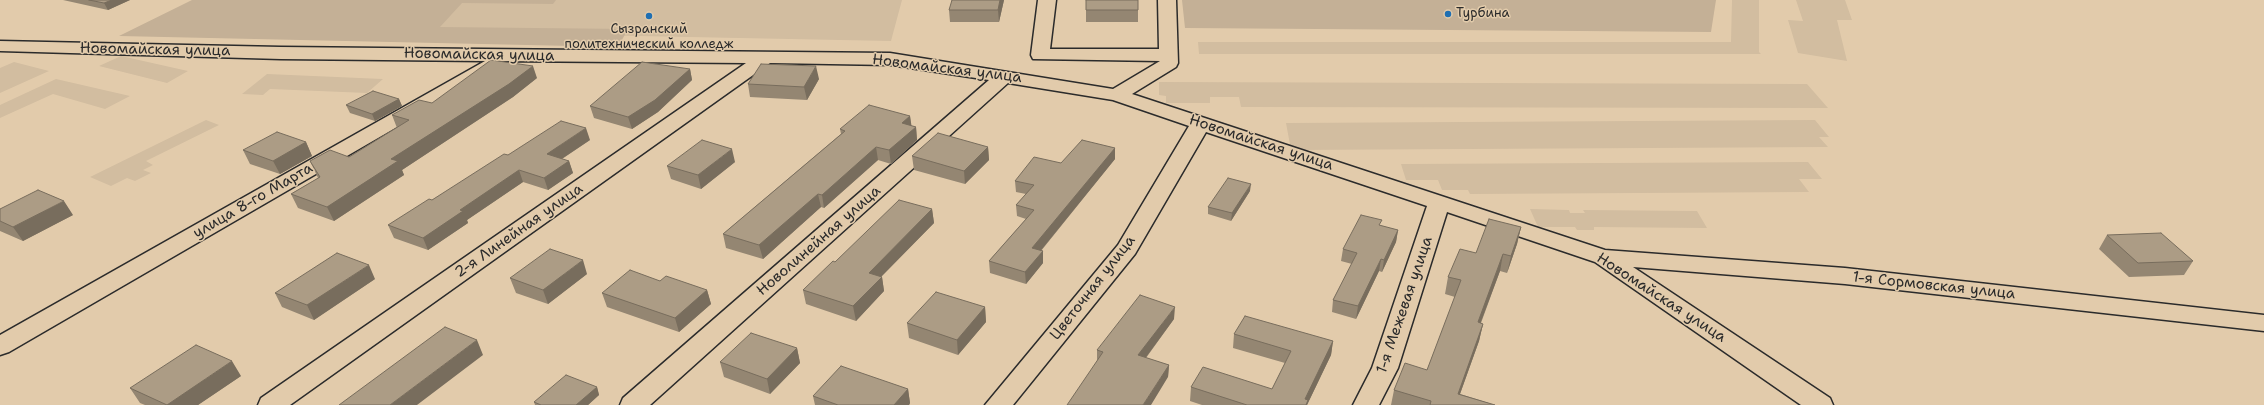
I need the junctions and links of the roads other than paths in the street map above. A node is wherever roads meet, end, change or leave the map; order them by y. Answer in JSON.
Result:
{"nodes":[{"id":1,"x":1047,"y":0,"type":"edge"},
{"id":2,"x":1167,"y":0,"type":"edge"},
{"id":3,"x":0,"y":46,"type":"edge"},
{"id":4,"x":1169,"y":54,"type":"junction"},
{"id":5,"x":505,"y":56,"type":"junction"},
{"id":6,"x":767,"y":57,"type":"junction"},
{"id":7,"x":1005,"y":76,"type":"junction"},
{"id":8,"x":1116,"y":95,"type":"junction"},
{"id":9,"x":1201,"y":123,"type":"junction"},
{"id":10,"x":1439,"y":202,"type":"junction"},
{"id":11,"x":1603,"y":257,"type":"junction"},
{"id":12,"x":2264,"y":324,"type":"edge"},
{"id":13,"x":0,"y":346,"type":"edge"},
{"id":14,"x":271,"y":405,"type":"edge"},
{"id":15,"x":633,"y":405,"type":"edge"},
{"id":16,"x":998,"y":405,"type":"edge"},
{"id":17,"x":1366,"y":405,"type":"edge"},
{"id":18,"x":1820,"y":405,"type":"edge"}],
"edges":[{"from":1,"to":4,"type":"street"},
{"from":2,"to":4,"type":"street"},
{"from":3,"to":5,"type":"street","name":"Новомайская улица"},
{"from":4,"to":8,"type":"street"},
{"from":5,"to":6,"type":"street","name":"Новомайская улица"},
{"from":5,"to":13,"type":"street","name":"улица 8-го Марта"},
{"from":6,"to":7,"type":"street","name":"Новомайская улица"},
{"from":6,"to":14,"type":"street","name":"2-я Линейная улица"},
{"from":7,"to":8,"type":"street","name":"Новомайская улица"},
{"from":7,"to":15,"type":"street","name":"Новолинейная улица"},
{"from":8,"to":9,"type":"street","name":"Новомайская улица"},
{"from":9,"to":10,"type":"street","name":"Новомайская улица"},
{"from":9,"to":16,"type":"street","name":"Цветочная улица"},
{"from":10,"to":11,"type":"street","name":"Новомайская улица"},
{"from":10,"to":17,"type":"street","name":"1-я Межевая улица"},
{"from":11,"to":12,"type":"street","name":"1-я Сормовская улица"},
{"from":11,"to":18,"type":"street","name":"Новомайская улица"}]}
